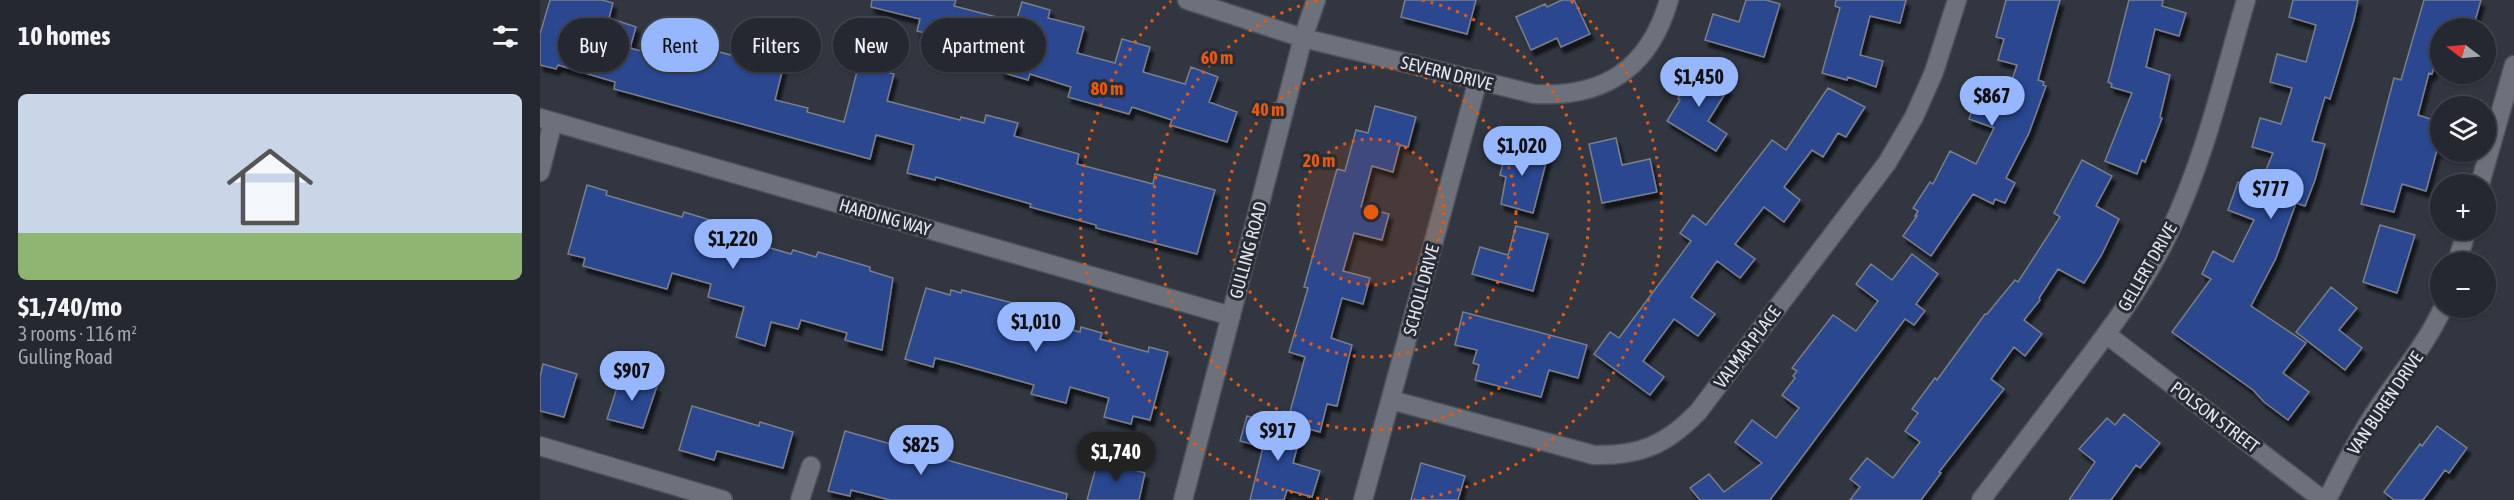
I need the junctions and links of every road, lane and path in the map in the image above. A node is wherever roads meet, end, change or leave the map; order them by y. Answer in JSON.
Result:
{"nodes":[{"id":1,"x":1187,"y":0,"type":"edge"},
{"id":2,"x":1316,"y":0,"type":"edge"},
{"id":3,"x":1668,"y":0,"type":"edge"},
{"id":4,"x":1957,"y":0,"type":"edge"},
{"id":5,"x":2246,"y":0,"type":"edge"},
{"id":6,"x":1303,"y":38,"type":"junction"},
{"id":7,"x":2514,"y":65,"type":"edge"},
{"id":8,"x":1478,"y":80,"type":"junction"},
{"id":9,"x":547,"y":120,"type":"edge"},
{"id":10,"x":540,"y":172,"type":"edge"},
{"id":11,"x":2483,"y":174,"type":"edge"},
{"id":12,"x":1231,"y":316,"type":"junction"},
{"id":13,"x":2438,"y":318,"type":"edge"},
{"id":14,"x":2106,"y":334,"type":"junction"},
{"id":15,"x":1391,"y":400,"type":"junction"},
{"id":16,"x":540,"y":446,"type":"edge"},
{"id":17,"x":811,"y":465,"type":"dead end"},
{"id":18,"x":723,"y":500,"type":"edge"},
{"id":19,"x":800,"y":500,"type":"edge"},
{"id":20,"x":1183,"y":500,"type":"edge"},
{"id":21,"x":1363,"y":500,"type":"edge"},
{"id":22,"x":1981,"y":500,"type":"edge"},
{"id":23,"x":2325,"y":500,"type":"edge"}],
"edges":[{"from":1,"to":6,"type":"street","name":"SEVERN DRIVE"},
{"from":2,"to":6,"type":"street","name":"GULLING ROAD"},
{"from":3,"to":8,"type":"street","name":"SEVERN DRIVE"},
{"from":4,"to":15,"type":"street","name":"VALMAR PLACE"},
{"from":5,"to":14,"type":"street","name":"GELLERT DRIVE"},
{"from":6,"to":8,"type":"street","name":"SEVERN DRIVE"},
{"from":6,"to":12,"type":"street","name":"GULLING ROAD"},
{"from":7,"to":11,"type":"street"},
{"from":8,"to":15,"type":"street","name":"SCHOLL DRIVE"},
{"from":9,"to":10,"type":"street"},
{"from":9,"to":12,"type":"street","name":"HARDING WAY"},
{"from":12,"to":20,"type":"street","name":"GULLING ROAD"},
{"from":13,"to":23,"type":"street","name":"VAN BUREN DRIVE"},
{"from":14,"to":22,"type":"street","name":"GELLERT DRIVE"},
{"from":14,"to":23,"type":"street","name":"POLSON STREET"},
{"from":15,"to":21,"type":"street","name":"SCHOLL DRIVE"},
{"from":16,"to":18,"type":"street"},
{"from":17,"to":19,"type":"street"}]}
